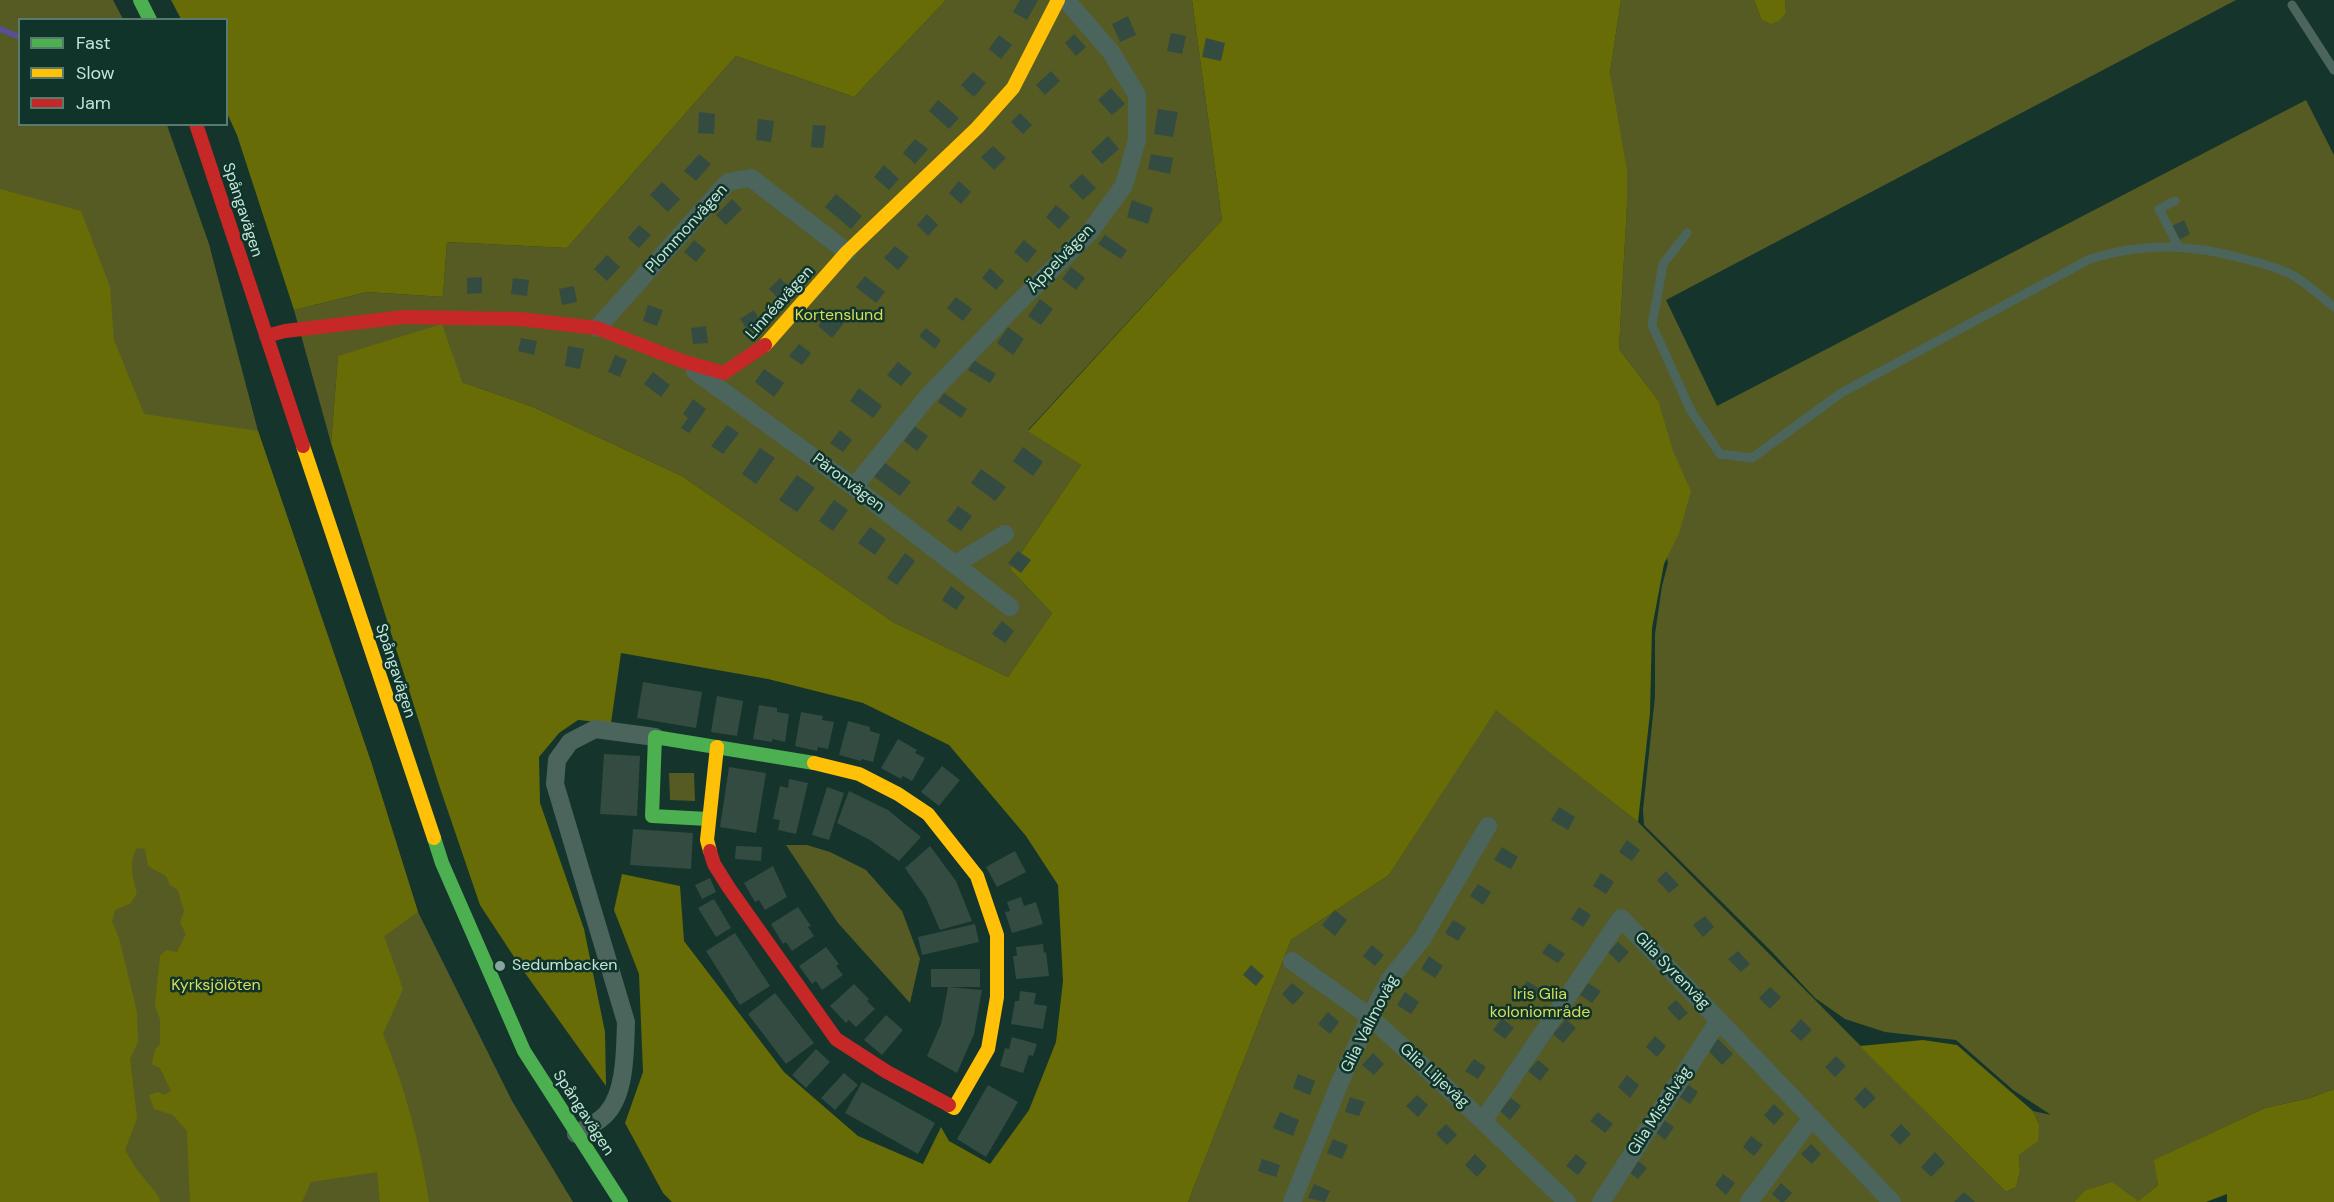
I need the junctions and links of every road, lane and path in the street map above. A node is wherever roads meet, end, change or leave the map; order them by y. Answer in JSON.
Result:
{"nodes":[{"id":1,"x":140,"y":0,"type":"edge"},
{"id":2,"x":1058,"y":0,"type":"edge"},
{"id":3,"x":1066,"y":0,"type":"edge"},
{"id":4,"x":2292,"y":5,"type":"dead end"},
{"id":5,"x":149,"y":18,"type":"edge"},
{"id":6,"x":2334,"y":70,"type":"edge"},
{"id":7,"x":197,"y":126,"type":"edge"},
{"id":8,"x":2175,"y":201,"type":"dead end"},
{"id":9,"x":1687,"y":233,"type":"dead end"},
{"id":10,"x":2178,"y":246,"type":"junction"},
{"id":11,"x":847,"y":252,"type":"junction"},
{"id":12,"x":2334,"y":307,"type":"edge"},
{"id":13,"x":597,"y":328,"type":"junction"},
{"id":14,"x":266,"y":336,"type":"junction"},
{"id":15,"x":682,"y":361,"type":"junction"},
{"id":16,"x":854,"y":487,"type":"junction"},
{"id":17,"x":1005,"y":534,"type":"dead end"},
{"id":18,"x":955,"y":564,"type":"junction"},
{"id":19,"x":1010,"y":607,"type":"dead end"},
{"id":20,"x":655,"y":737,"type":"junction"},
{"id":21,"x":717,"y":747,"type":"junction"},
{"id":22,"x":708,"y":819,"type":"junction"},
{"id":23,"x":1488,"y":825,"type":"dead end"},
{"id":24,"x":1292,"y":961,"type":"dead end"},
{"id":25,"x":1370,"y":1017,"type":"junction"},
{"id":26,"x":1719,"y":1020,"type":"junction"},
{"id":27,"x":1811,"y":1119,"type":"junction"},
{"id":28,"x":1484,"y":1121,"type":"junction"},
{"id":29,"x":576,"y":1134,"type":"junction"},
{"id":30,"x":621,"y":1202,"type":"edge"},
{"id":31,"x":1292,"y":1202,"type":"edge"},
{"id":32,"x":1567,"y":1202,"type":"edge"},
{"id":33,"x":1601,"y":1202,"type":"edge"},
{"id":34,"x":1749,"y":1202,"type":"edge"},
{"id":35,"x":1892,"y":1202,"type":"edge"}],
"edges":[{"from":1,"to":5,"type":"street"},
{"from":2,"to":11,"type":"street","name":"Linnéavägen"},
{"from":3,"to":16,"type":"street","name":"Äppelvägen"},
{"from":4,"to":6,"type":"lane"},
{"from":7,"to":14,"type":"street","name":"Spångavägen"},
{"from":8,"to":10,"type":"lane"},
{"from":9,"to":10,"type":"lane"},
{"from":10,"to":12,"type":"lane"},
{"from":11,"to":13,"type":"street","name":"Plommonvägen"},
{"from":11,"to":15,"type":"street","name":"Linnéavägen"},
{"from":13,"to":14,"type":"street","name":"Linnéavägen"},
{"from":13,"to":15,"type":"street","name":"Linnéavägen"},
{"from":14,"to":29,"type":"street","name":"Spångavägen"},
{"from":15,"to":16,"type":"street","name":"Päronvägen"},
{"from":16,"to":18,"type":"street","name":"Päronvägen"},
{"from":17,"to":18,"type":"street"},
{"from":18,"to":19,"type":"street","name":"Päronvägen"},
{"from":20,"to":21,"type":"street"},
{"from":20,"to":22,"type":"street"},
{"from":20,"to":29,"type":"street"},
{"from":21,"to":22,"type":"street"},
{"from":21,"to":22,"type":"street"},
{"from":23,"to":25,"type":"street","name":"Glia Vallmoväg"},
{"from":24,"to":25,"type":"street","name":"Glia Liljeväg"},
{"from":25,"to":28,"type":"street","name":"Glia Liljeväg"},
{"from":25,"to":31,"type":"street","name":"Glia Vallmoväg"},
{"from":26,"to":27,"type":"street","name":"Glia Syrenväg"},
{"from":26,"to":28,"type":"street","name":"Glia Syrenväg"},
{"from":26,"to":33,"type":"street","name":"Glia Mistelväg"},
{"from":27,"to":34,"type":"street"},
{"from":27,"to":35,"type":"street","name":"Glia Syrenväg"},
{"from":28,"to":32,"type":"street","name":"Glia Liljeväg"},
{"from":29,"to":30,"type":"street","name":"Spångavägen"}]}
